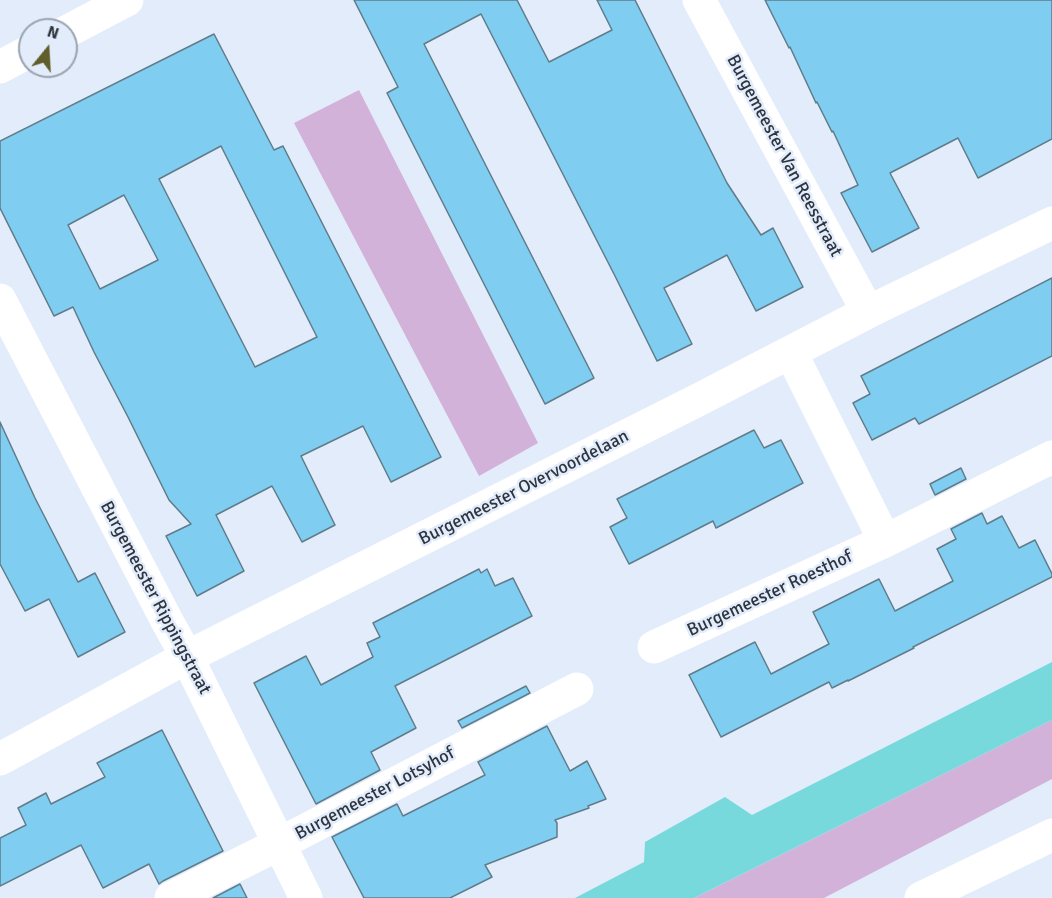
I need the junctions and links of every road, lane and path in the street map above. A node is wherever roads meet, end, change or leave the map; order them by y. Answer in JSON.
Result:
{"nodes":[{"id":1,"x":127,"y":0,"type":"edge"},
{"id":2,"x":699,"y":0,"type":"edge"},
{"id":3,"x":78,"y":26,"type":"edge"},
{"id":4,"x":18,"y":57,"type":"edge"},
{"id":5,"x":0,"y":67,"type":"edge"},
{"id":6,"x":1052,"y":223,"type":"edge"},
{"id":7,"x":0,"y":300,"type":"edge"},
{"id":8,"x":868,"y":312,"type":"junction"},
{"id":9,"x":791,"y":353,"type":"junction"},
{"id":10,"x":1052,"y":457,"type":"edge"},
{"id":11,"x":885,"y":541,"type":"junction"},
{"id":12,"x":654,"y":647,"type":"dead end"},
{"id":13,"x":188,"y":657,"type":"junction"},
{"id":14,"x":577,"y":689,"type":"dead end"},
{"id":15,"x":0,"y":759,"type":"edge"},
{"id":16,"x":1052,"y":835,"type":"edge"},
{"id":17,"x":279,"y":844,"type":"junction"},
{"id":18,"x":171,"y":898,"type":"edge"},
{"id":19,"x":306,"y":898,"type":"edge"},
{"id":20,"x":921,"y":898,"type":"edge"}],
"edges":[{"from":1,"to":3,"type":"street"},
{"from":2,"to":8,"type":"street","name":"Burgemeester Van Reesstraat"},
{"from":4,"to":5,"type":"street"},
{"from":6,"to":8,"type":"street","name":"Burgemeester Overvoordelaan"},
{"from":7,"to":13,"type":"street","name":"Burgemeester Rippingstraat"},
{"from":8,"to":9,"type":"street","name":"Burgemeester Overvoordelaan"},
{"from":9,"to":11,"type":"street"},
{"from":9,"to":13,"type":"street","name":"Burgemeester Overvoordelaan"},
{"from":10,"to":11,"type":"street","name":"Burgemeester Roesthof"},
{"from":11,"to":12,"type":"street","name":"Burgemeester Roesthof"},
{"from":13,"to":15,"type":"street","name":"Burgemeester Overvoordelaan"},
{"from":13,"to":17,"type":"street","name":"Burgemeester Rippingstraat"},
{"from":14,"to":17,"type":"street","name":"Burgemeester Lotsyhof"},
{"from":16,"to":20,"type":"street"},
{"from":17,"to":18,"type":"street","name":"Burgemeester Lotsyhof"},
{"from":17,"to":19,"type":"street","name":"Burgemeester Rippingstraat"}]}
